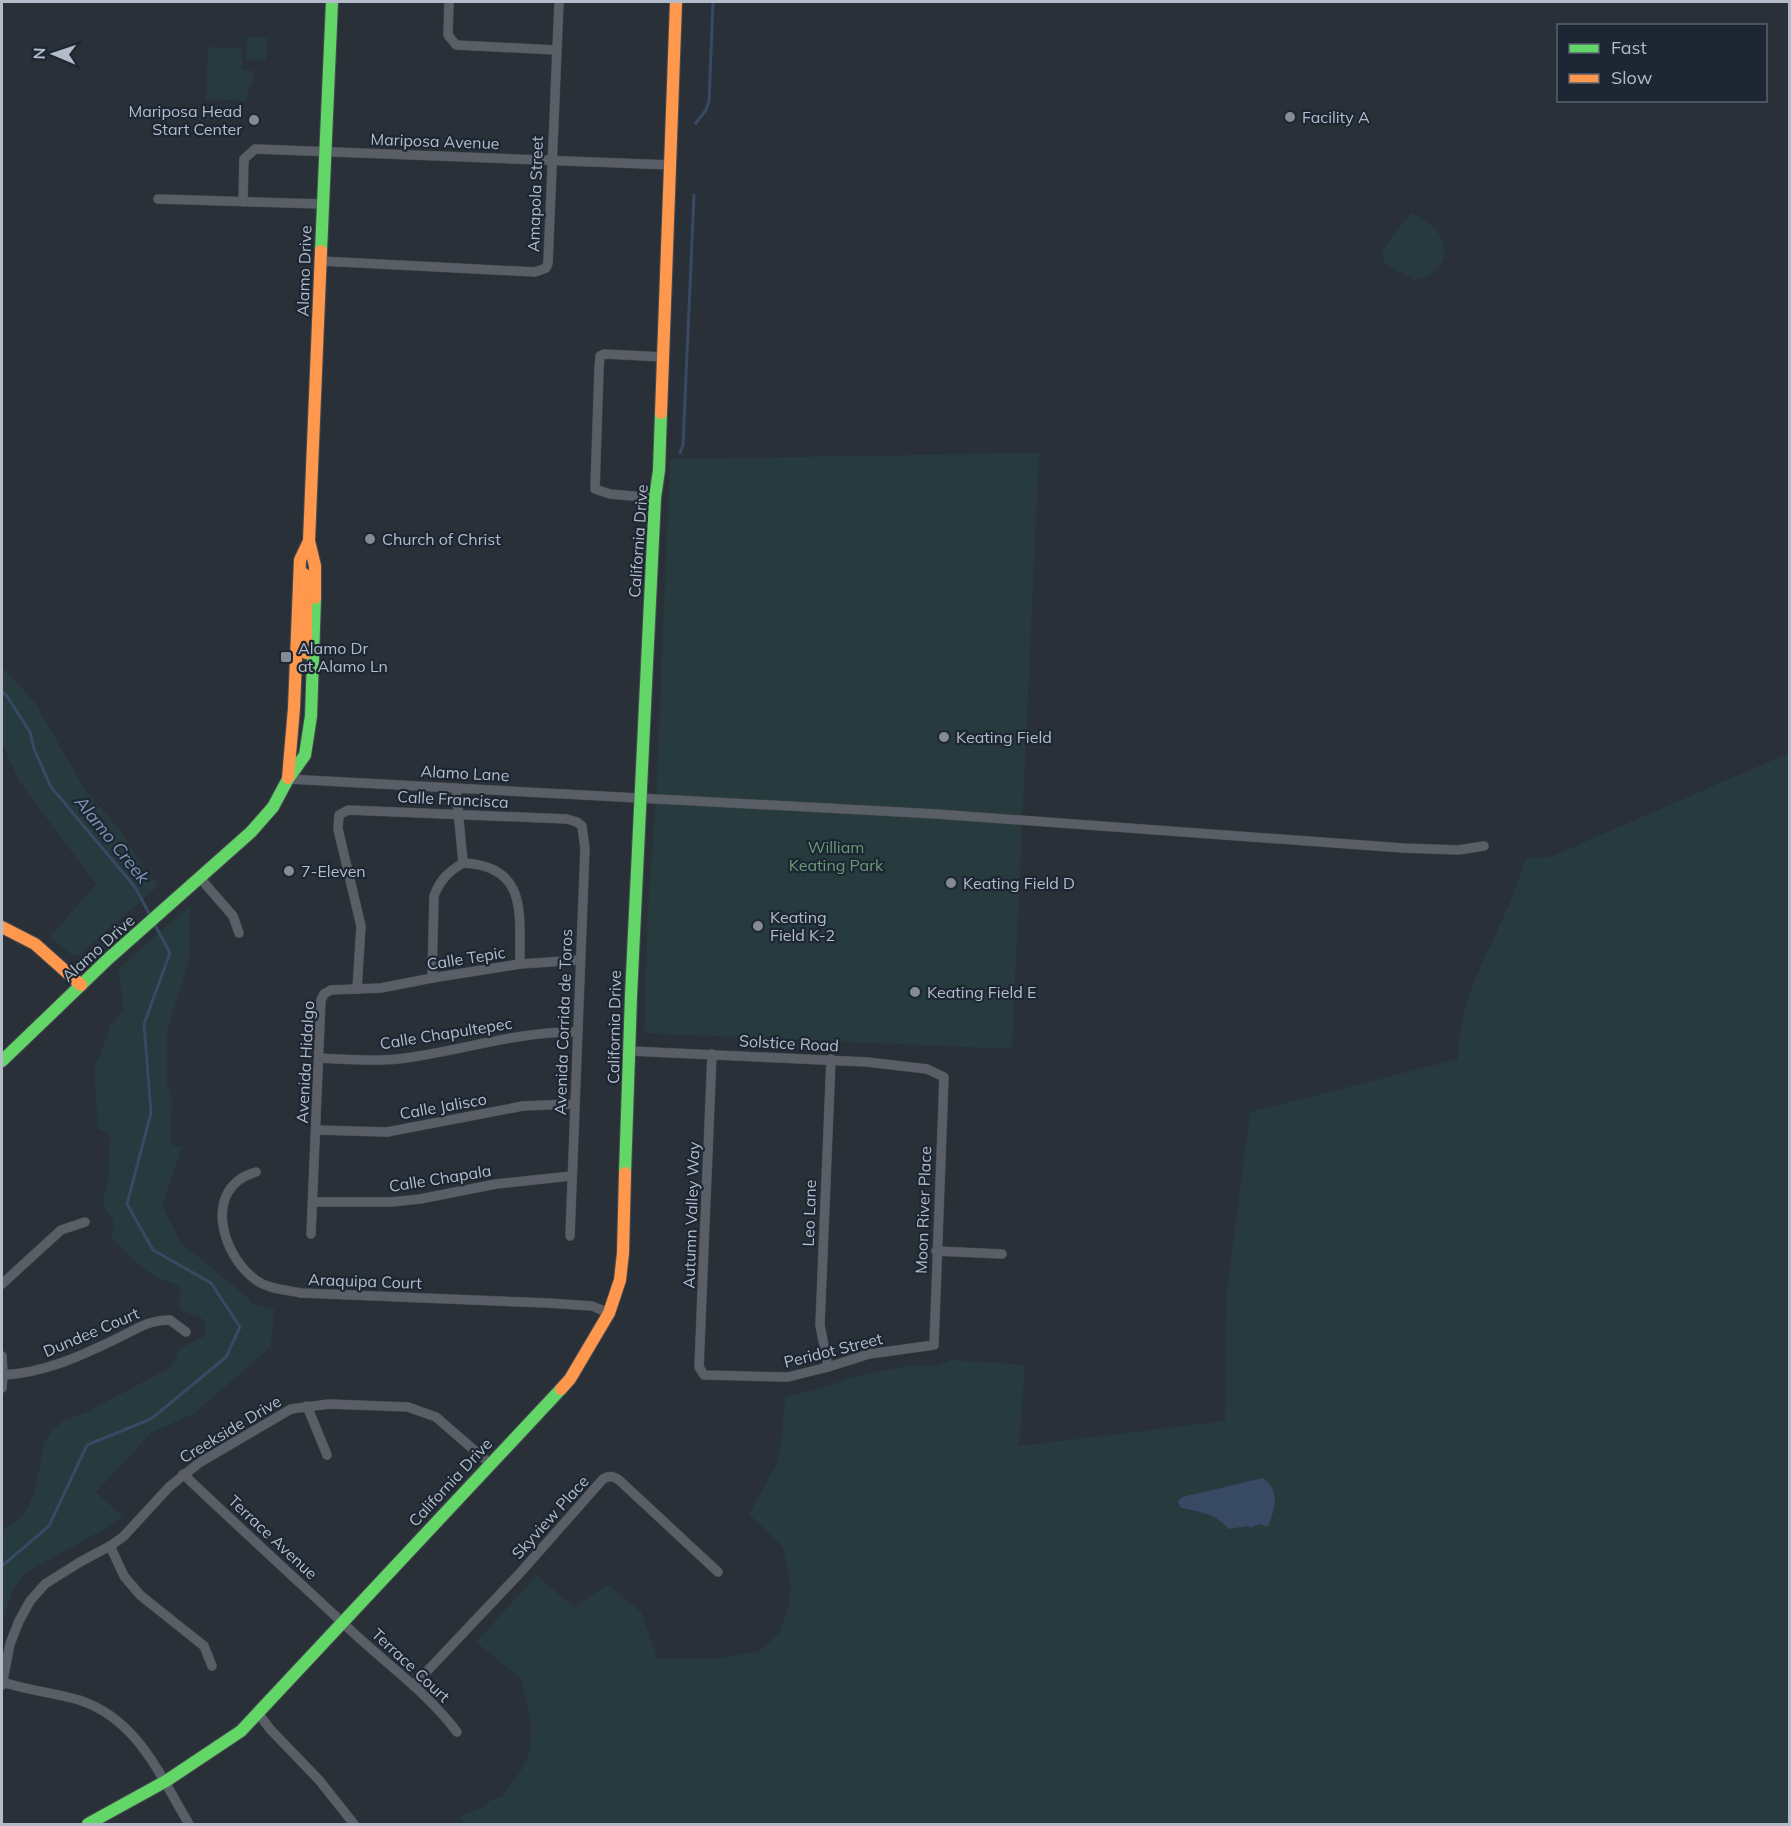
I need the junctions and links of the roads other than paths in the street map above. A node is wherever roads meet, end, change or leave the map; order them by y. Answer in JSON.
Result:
{"nodes":[{"id":1,"x":332,"y":2,"type":"edge"},
{"id":2,"x":449,"y":2,"type":"edge"},
{"id":3,"x":559,"y":2,"type":"edge"},
{"id":4,"x":676,"y":2,"type":"edge"},
{"id":5,"x":556,"y":50,"type":"junction"},
{"id":6,"x":325,"y":152,"type":"junction"},
{"id":7,"x":552,"y":161,"type":"junction"},
{"id":8,"x":671,"y":165,"type":"junction"},
{"id":9,"x":158,"y":199,"type":"dead end"},
{"id":10,"x":243,"y":202,"type":"junction"},
{"id":11,"x":323,"y":204,"type":"junction"},
{"id":12,"x":321,"y":261,"type":"junction"},
{"id":13,"x":664,"y":357,"type":"junction"},
{"id":14,"x":655,"y":498,"type":"junction"},
{"id":15,"x":309,"y":541,"type":"junction"},
{"id":16,"x":300,"y":562,"type":"junction"},
{"id":17,"x":312,"y":678,"type":"junction"},
{"id":18,"x":288,"y":779,"type":"junction"},
{"id":19,"x":456,"y":788,"type":"junction"},
{"id":20,"x":640,"y":798,"type":"junction"},
{"id":21,"x":458,"y":815,"type":"junction"},
{"id":22,"x":567,"y":819,"type":"joint"},
{"id":23,"x":1484,"y":846,"type":"dead end"},
{"id":24,"x":463,"y":863,"type":"junction"},
{"id":25,"x":200,"y":878,"type":"junction"},
{"id":26,"x":2,"y":927,"type":"edge"},
{"id":27,"x":239,"y":933,"type":"dead end"},
{"id":28,"x":580,"y":960,"type":"junction"},
{"id":29,"x":520,"y":964,"type":"junction"},
{"id":30,"x":432,"y":978,"type":"junction"},
{"id":31,"x":81,"y":985,"type":"junction"},
{"id":32,"x":357,"y":989,"type":"junction"},
{"id":33,"x":577,"y":1032,"type":"junction"},
{"id":34,"x":630,"y":1052,"type":"junction"},
{"id":35,"x":712,"y":1054,"type":"junction"},
{"id":36,"x":319,"y":1058,"type":"junction"},
{"id":37,"x":831,"y":1059,"type":"junction"},
{"id":38,"x":2,"y":1061,"type":"edge"},
{"id":39,"x":944,"y":1077,"type":"joint"},
{"id":40,"x":574,"y":1104,"type":"junction"},
{"id":41,"x":316,"y":1130,"type":"junction"},
{"id":42,"x":256,"y":1172,"type":"dead end"},
{"id":43,"x":571,"y":1176,"type":"junction"},
{"id":44,"x":313,"y":1202,"type":"junction"},
{"id":45,"x":85,"y":1222,"type":"dead end"},
{"id":46,"x":311,"y":1234,"type":"dead end"},
{"id":47,"x":570,"y":1236,"type":"dead end"},
{"id":48,"x":936,"y":1251,"type":"junction"},
{"id":49,"x":1002,"y":1254,"type":"dead end"},
{"id":50,"x":2,"y":1284,"type":"edge"},
{"id":51,"x":609,"y":1313,"type":"junction"},
{"id":52,"x":186,"y":1332,"type":"dead end"},
{"id":53,"x":934,"y":1345,"type":"joint"},
{"id":54,"x":2,"y":1356,"type":"edge"},
{"id":55,"x":828,"y":1367,"type":"junction"},
{"id":56,"x":3,"y":1375,"type":"junction"},
{"id":57,"x":704,"y":1375,"type":"joint"},
{"id":58,"x":2,"y":1387,"type":"edge"},
{"id":59,"x":306,"y":1406,"type":"junction"},
{"id":60,"x":327,"y":1455,"type":"dead end"},
{"id":61,"x":489,"y":1463,"type":"junction"},
{"id":62,"x":183,"y":1474,"type":"junction"},
{"id":63,"x":110,"y":1546,"type":"junction"},
{"id":64,"x":718,"y":1572,"type":"dead end"},
{"id":65,"x":343,"y":1622,"type":"junction"},
{"id":66,"x":212,"y":1666,"type":"dead end"},
{"id":67,"x":2,"y":1684,"type":"edge"},
{"id":68,"x":414,"y":1685,"type":"junction"},
{"id":69,"x":258,"y":1713,"type":"junction"},
{"id":70,"x":456,"y":1732,"type":"dead end"},
{"id":71,"x":166,"y":1782,"type":"junction"},
{"id":72,"x":88,"y":1824,"type":"edge"},
{"id":73,"x":189,"y":1824,"type":"edge"},
{"id":74,"x":354,"y":1824,"type":"edge"}],
"edges":[{"from":1,"to":6,"type":"street","name":"Alamo Drive"},
{"from":2,"to":5,"type":"street"},
{"from":3,"to":5,"type":"street","name":"Amapola Street"},
{"from":4,"to":8,"type":"street","name":"California Drive"},
{"from":5,"to":7,"type":"street","name":"Amapola Street"},
{"from":6,"to":7,"type":"street","name":"Mariposa Avenue"},
{"from":6,"to":10,"type":"street","name":"Mariposa Avenue"},
{"from":6,"to":11,"type":"street","name":"Alamo Drive"},
{"from":7,"to":8,"type":"street","name":"Mariposa Avenue"},
{"from":7,"to":12,"type":"street","name":"Amapola Street"},
{"from":8,"to":13,"type":"street","name":"California Drive"},
{"from":9,"to":10,"type":"street"},
{"from":10,"to":11,"type":"street"},
{"from":11,"to":12,"type":"street","name":"Alamo Drive"},
{"from":12,"to":15,"type":"street","name":"Alamo Drive"},
{"from":13,"to":14,"type":"street","name":"California Drive"},
{"from":13,"to":14,"type":"street"},
{"from":14,"to":20,"type":"street","name":"California Drive"},
{"from":15,"to":16,"type":"street","name":"Alamo Drive"},
{"from":15,"to":17,"type":"street","name":"Alamo Drive"},
{"from":16,"to":17,"type":"street"},
{"from":16,"to":18,"type":"street","name":"Alamo Drive"},
{"from":17,"to":18,"type":"street","name":"Alamo Drive"},
{"from":18,"to":19,"type":"street","name":"Alamo Lane"},
{"from":18,"to":25,"type":"street","name":"Alamo Drive"},
{"from":19,"to":20,"type":"street","name":"Alamo Lane"},
{"from":19,"to":21,"type":"street"},
{"from":20,"to":23,"type":"street","name":"Alamo Lane"},
{"from":20,"to":34,"type":"street","name":"California Drive"},
{"from":21,"to":22,"type":"street","name":"Calle Francisca"},
{"from":21,"to":24,"type":"street"},
{"from":21,"to":32,"type":"street","name":"Calle Francisca"},
{"from":22,"to":28,"type":"street","name":"Avenida Corrida de Toros"},
{"from":24,"to":29,"type":"street"},
{"from":24,"to":30,"type":"street"},
{"from":25,"to":27,"type":"street"},
{"from":25,"to":31,"type":"street","name":"Alamo Drive"},
{"from":26,"to":31,"type":"street"},
{"from":28,"to":29,"type":"street","name":"Calle Tepic"},
{"from":28,"to":33,"type":"street","name":"Avenida Corrida de Toros"},
{"from":29,"to":30,"type":"street","name":"Calle Tepic"},
{"from":30,"to":32,"type":"street","name":"Calle Tepic"},
{"from":31,"to":38,"type":"street","name":"Alamo Drive"},
{"from":32,"to":36,"type":"street","name":"Avenida Hidalgo"},
{"from":33,"to":36,"type":"street","name":"Calle Chapultepec"},
{"from":33,"to":40,"type":"street","name":"Avenida Corrida de Toros"},
{"from":34,"to":35,"type":"street","name":"Solstice Road"},
{"from":34,"to":51,"type":"street","name":"California Drive"},
{"from":35,"to":37,"type":"street","name":"Solstice Road"},
{"from":35,"to":57,"type":"street","name":"Autumn Valley Way"},
{"from":36,"to":41,"type":"street","name":"Avenida Hidalgo"},
{"from":37,"to":39,"type":"street","name":"Solstice Road"},
{"from":37,"to":55,"type":"street","name":"Leo Lane"},
{"from":39,"to":48,"type":"street","name":"Moon River Place"},
{"from":40,"to":41,"type":"street","name":"Calle Jalisco"},
{"from":40,"to":43,"type":"street","name":"Avenida Corrida de Toros"},
{"from":41,"to":44,"type":"street","name":"Avenida Hidalgo"},
{"from":42,"to":51,"type":"street","name":"Araquipa Court"},
{"from":43,"to":44,"type":"street","name":"Calle Chapala"},
{"from":43,"to":47,"type":"street","name":"Avenida Corrida de Toros"},
{"from":44,"to":46,"type":"street","name":"Avenida Hidalgo"},
{"from":45,"to":50,"type":"street"},
{"from":48,"to":49,"type":"street"},
{"from":48,"to":53,"type":"street","name":"Moon River Place"},
{"from":51,"to":61,"type":"street","name":"California Drive"},
{"from":52,"to":56,"type":"street","name":"Dundee Court"},
{"from":53,"to":55,"type":"street","name":"Peridot Street"},
{"from":54,"to":56,"type":"street"},
{"from":55,"to":57,"type":"street","name":"Peridot Street"},
{"from":56,"to":58,"type":"street"},
{"from":59,"to":60,"type":"street"},
{"from":59,"to":61,"type":"street","name":"Creekside Drive"},
{"from":59,"to":62,"type":"street","name":"Creekside Drive"},
{"from":61,"to":65,"type":"street","name":"California Drive"},
{"from":62,"to":63,"type":"street","name":"Creekside Drive"},
{"from":62,"to":65,"type":"street","name":"Terrace Avenue"},
{"from":63,"to":66,"type":"street"},
{"from":63,"to":67,"type":"street","name":"Creekside Drive"},
{"from":64,"to":68,"type":"street","name":"Skyview Place"},
{"from":65,"to":68,"type":"street","name":"Terrace Court"},
{"from":65,"to":69,"type":"street","name":"California Drive"},
{"from":67,"to":71,"type":"street"},
{"from":68,"to":70,"type":"street","name":"Terrace Court"},
{"from":69,"to":71,"type":"street","name":"California Drive"},
{"from":69,"to":74,"type":"street"},
{"from":71,"to":72,"type":"street","name":"California Drive"},
{"from":71,"to":73,"type":"street"}]}
